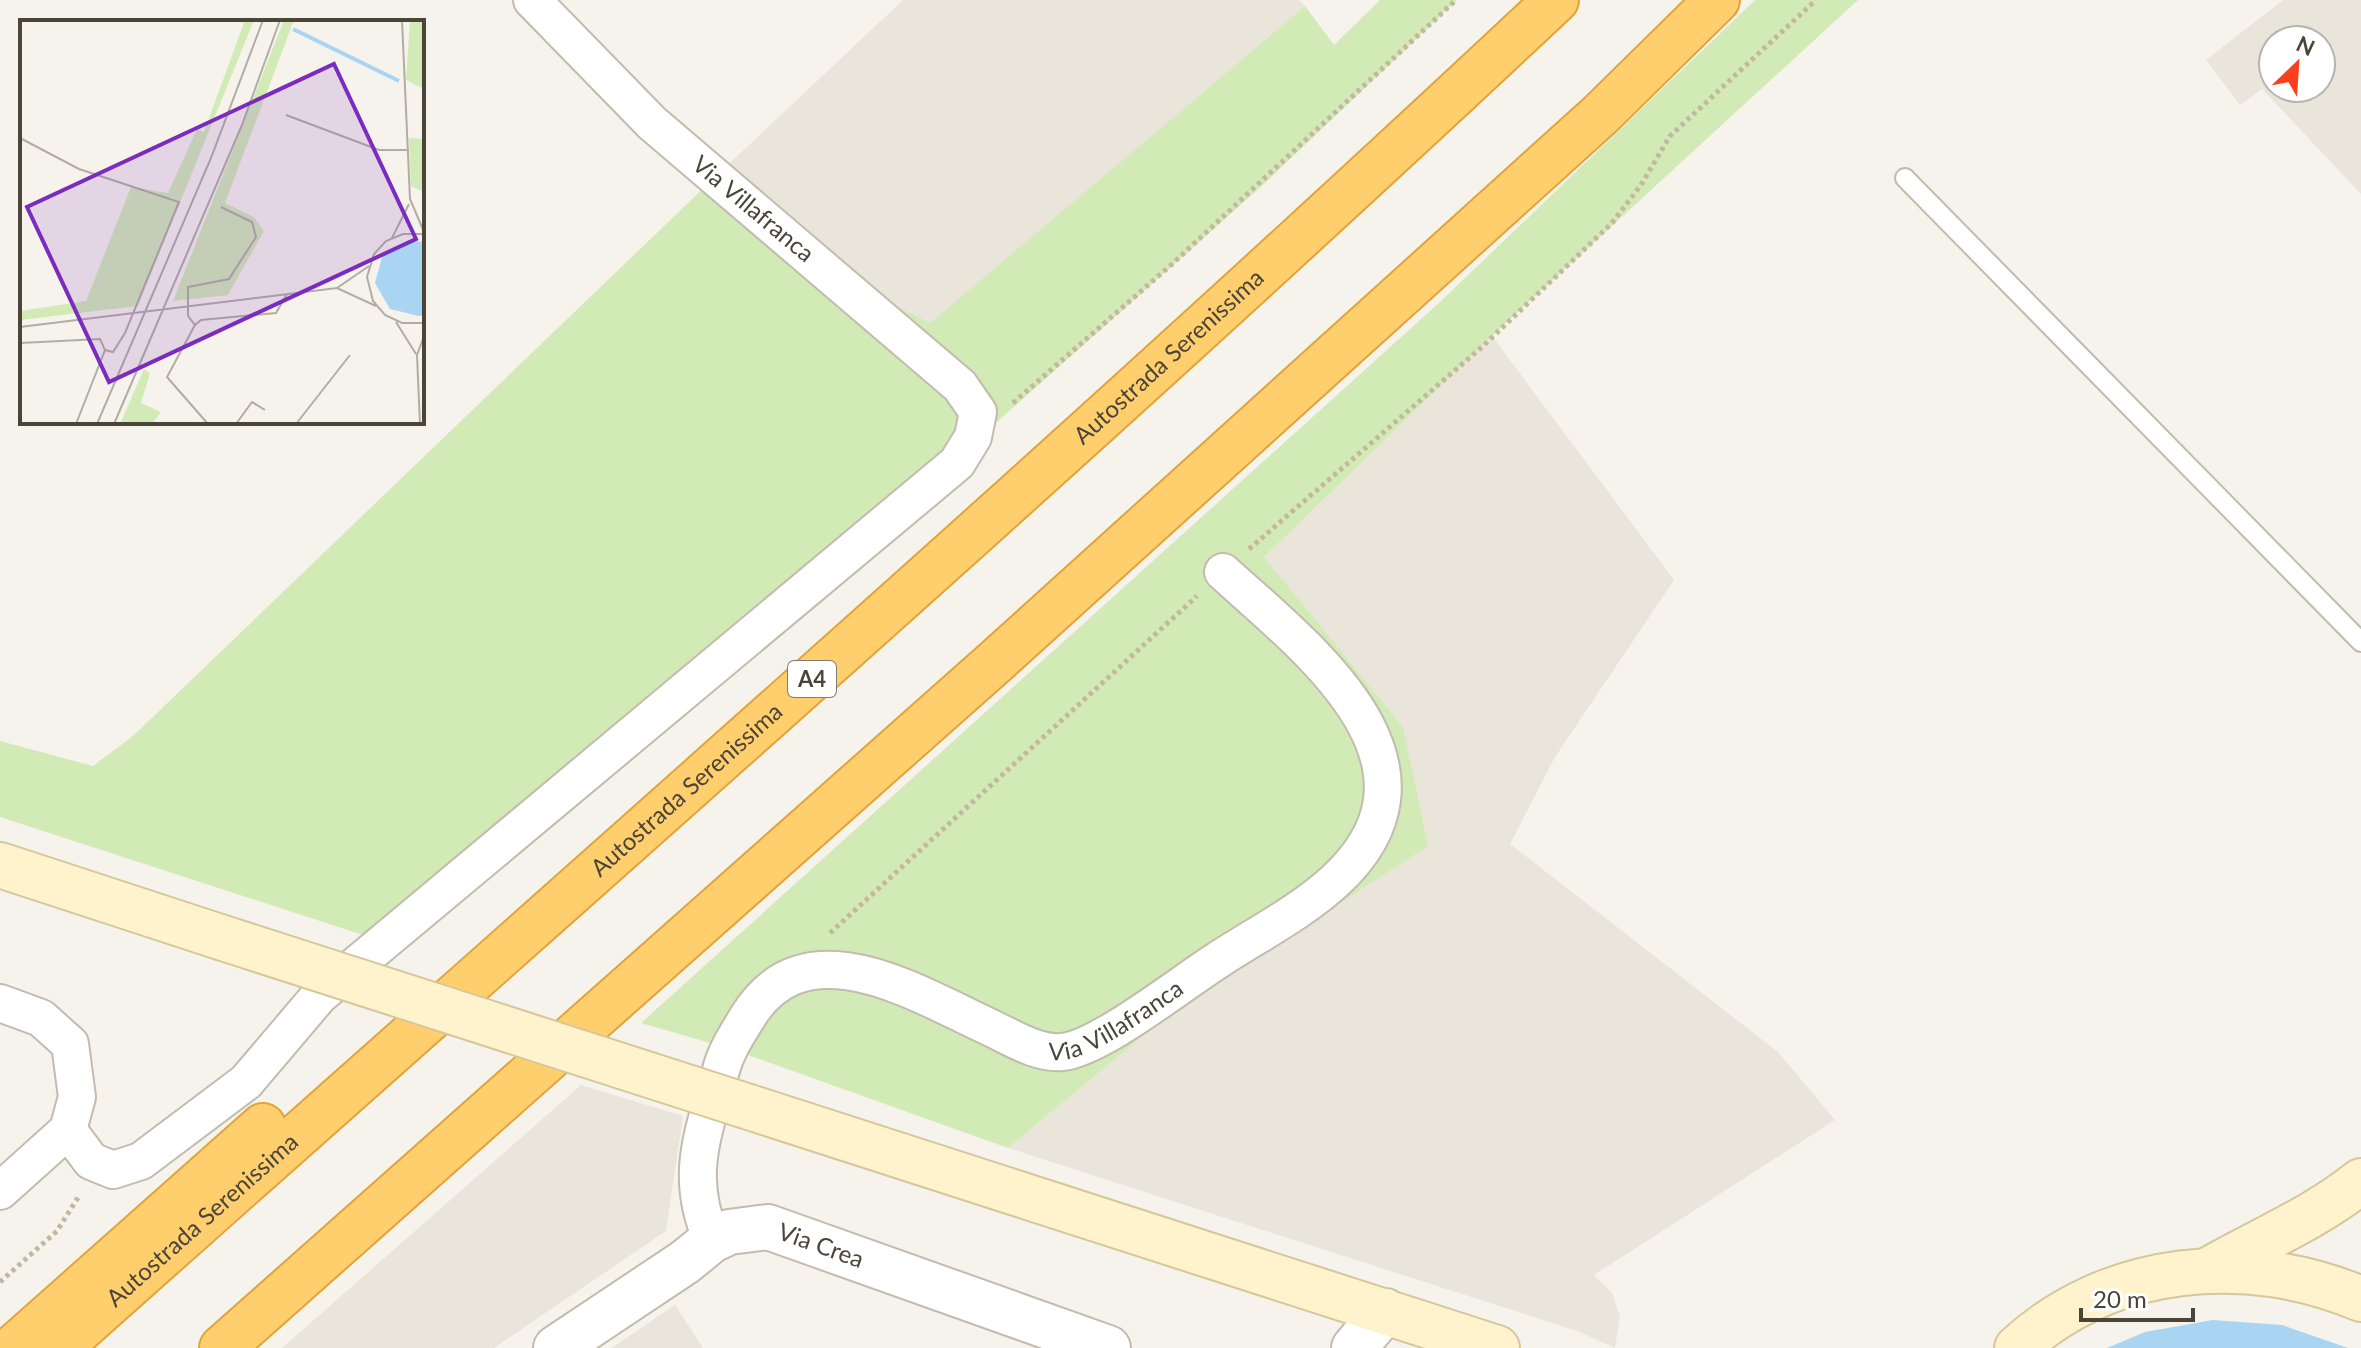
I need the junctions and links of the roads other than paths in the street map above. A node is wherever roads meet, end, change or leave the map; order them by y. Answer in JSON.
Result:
{"nodes":[{"id":1,"x":532,"y":0,"type":"edge"},
{"id":2,"x":1556,"y":0,"type":"edge"},
{"id":3,"x":1717,"y":0,"type":"edge"},
{"id":4,"x":1905,"y":178,"type":"dead end"},
{"id":5,"x":1223,"y":572,"type":"road end"},
{"id":6,"x":2361,"y":642,"type":"edge"},
{"id":7,"x":0,"y":865,"type":"edge"},
{"id":8,"x":588,"y":876,"type":"junction"},
{"id":9,"x":0,"y":1003,"type":"edge"},
{"id":10,"x":68,"y":1130,"type":"junction"},
{"id":11,"x":2361,"y":1181,"type":"edge"},
{"id":12,"x":0,"y":1191,"type":"edge"},
{"id":13,"x":712,"y":1240,"type":"junction"},
{"id":14,"x":2210,"y":1269,"type":"junction"},
{"id":15,"x":2361,"y":1299,"type":"edge"},
{"id":16,"x":1385,"y":1311,"type":"junction"},
{"id":17,"x":13,"y":1348,"type":"edge"},
{"id":18,"x":59,"y":1348,"type":"edge"},
{"id":19,"x":222,"y":1348,"type":"edge"},
{"id":20,"x":556,"y":1348,"type":"edge"},
{"id":21,"x":1108,"y":1348,"type":"edge"},
{"id":22,"x":1354,"y":1348,"type":"edge"},
{"id":23,"x":1497,"y":1348,"type":"edge"},
{"id":24,"x":2017,"y":1348,"type":"edge"}],
"edges":[{"from":1,"to":10,"type":"street","name":"Via Villafranca"},
{"from":2,"to":8,"type":"highway","name":"Autostrada Serenissima","number":"A4"},
{"from":3,"to":19,"type":"highway"},
{"from":4,"to":6,"type":"lane"},
{"from":5,"to":13,"type":"street","name":"Via Villafranca"},
{"from":7,"to":16,"type":"main road","bridge":true},
{"from":8,"to":17,"type":"highway"},
{"from":8,"to":18,"type":"highway","name":"Autostrada Serenissima","number":"A4"},
{"from":9,"to":10,"type":"street"},
{"from":10,"to":12,"type":"street"},
{"from":11,"to":14,"type":"main road"},
{"from":13,"to":20,"type":"street","name":"Via Crea"},
{"from":13,"to":21,"type":"street","name":"Via Crea"},
{"from":14,"to":15,"type":"main road"},
{"from":14,"to":24,"type":"main road"},
{"from":16,"to":22,"type":"street"},
{"from":16,"to":23,"type":"main road"}]}
